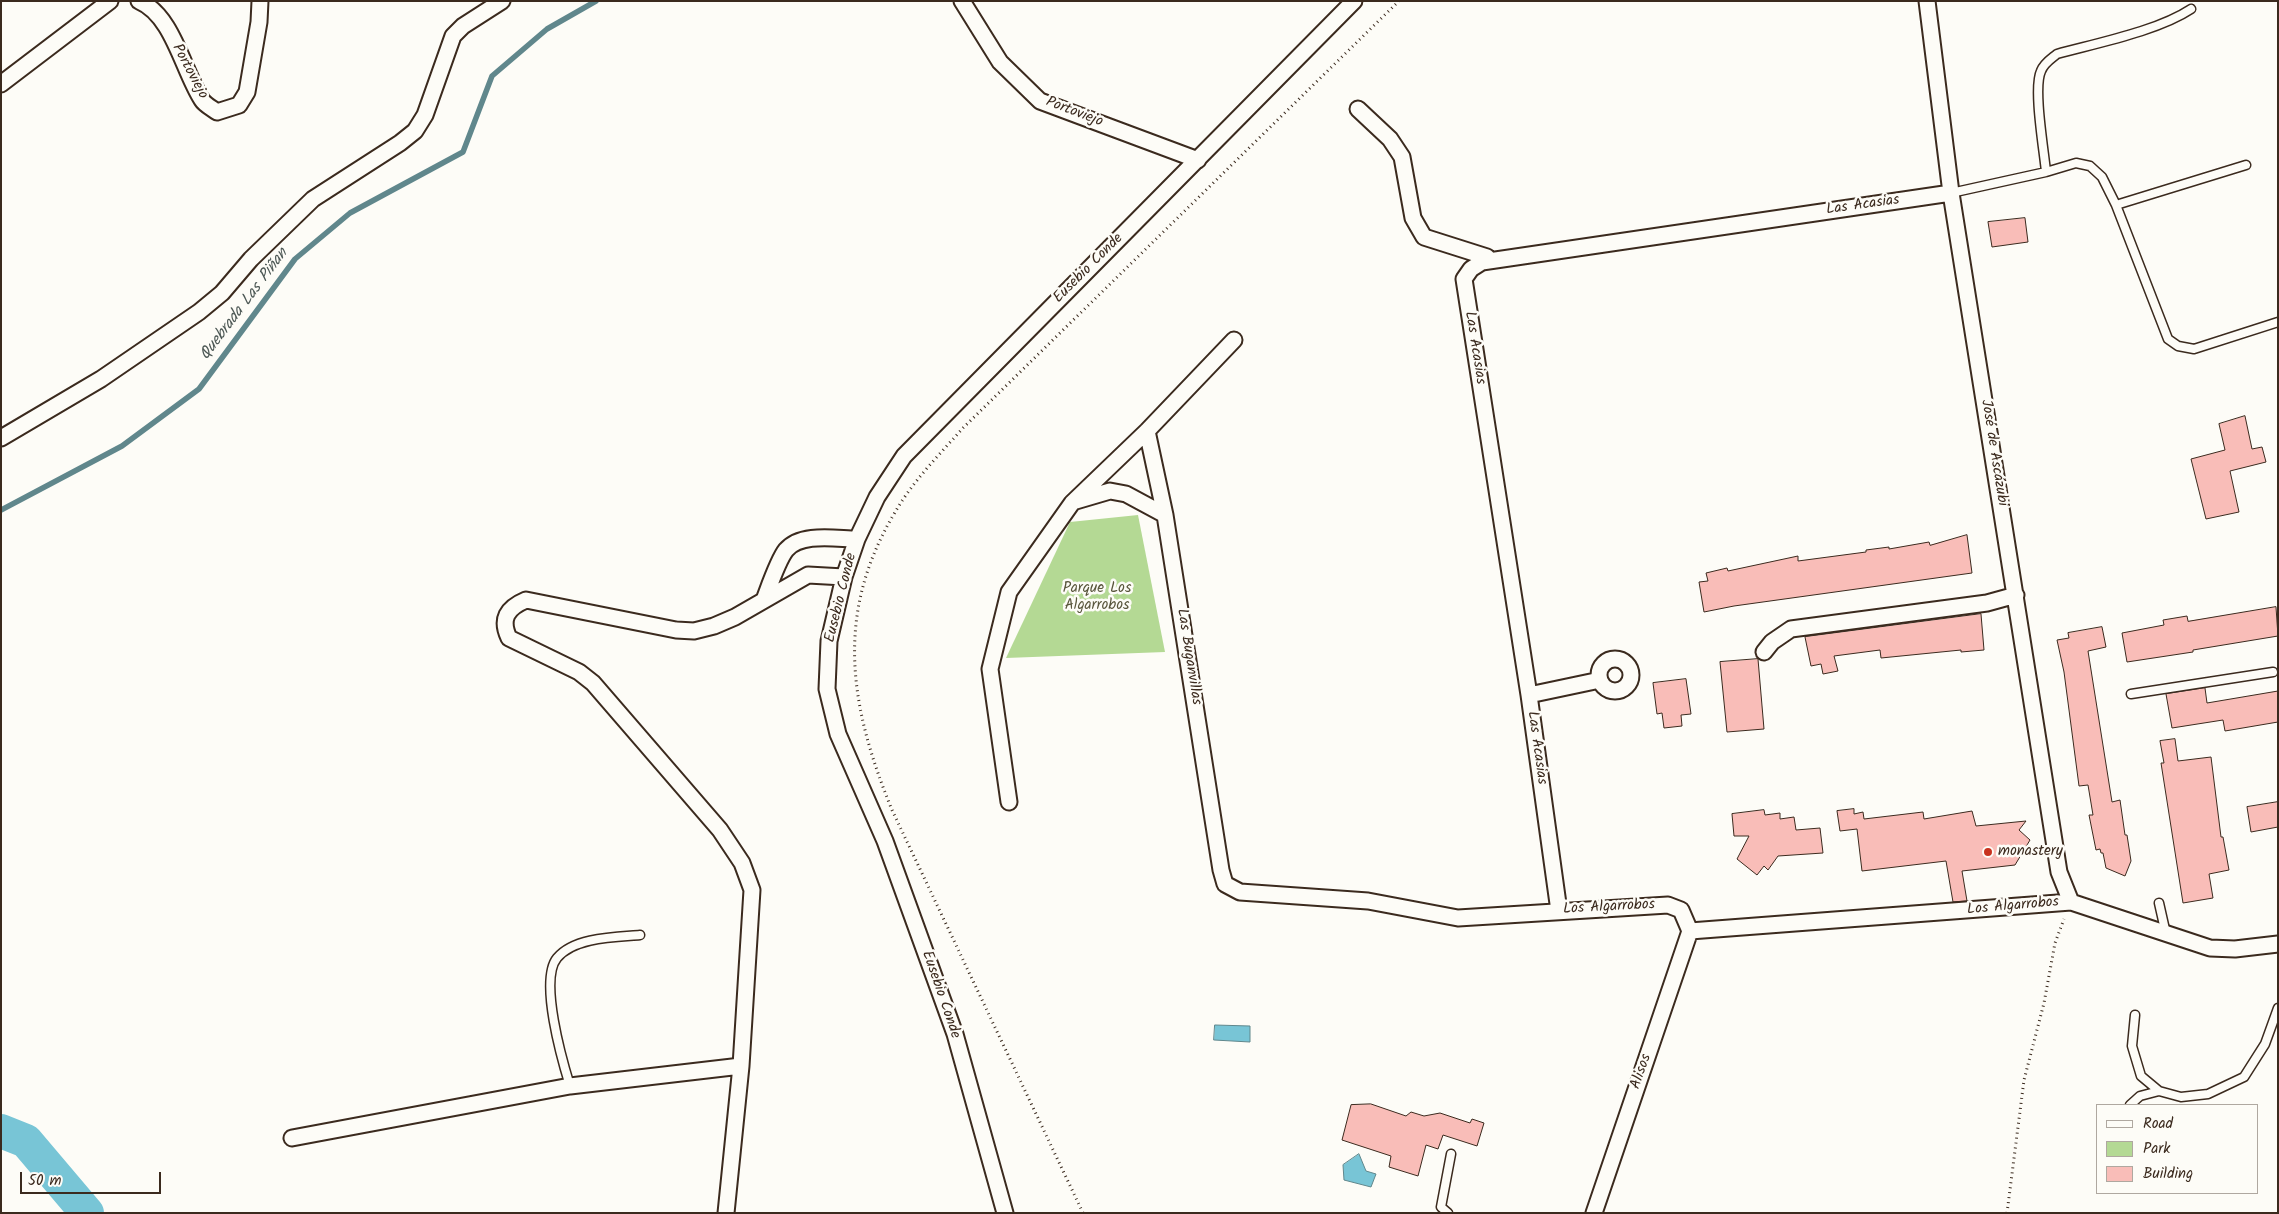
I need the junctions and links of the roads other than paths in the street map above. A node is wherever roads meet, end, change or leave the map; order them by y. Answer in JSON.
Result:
{"nodes":[{"id":1,"x":110,"y":1,"type":"edge"},
{"id":2,"x":139,"y":1,"type":"edge"},
{"id":3,"x":260,"y":1,"type":"edge"},
{"id":4,"x":502,"y":1,"type":"edge"},
{"id":5,"x":962,"y":1,"type":"edge"},
{"id":6,"x":1354,"y":1,"type":"edge"},
{"id":7,"x":1927,"y":1,"type":"edge"},
{"id":8,"x":2191,"y":9,"type":"dead end"},
{"id":9,"x":1,"y":84,"type":"edge"},
{"id":10,"x":1358,"y":109,"type":"dead end"},
{"id":11,"x":1198,"y":160,"type":"junction"},
{"id":12,"x":2246,"y":165,"type":"dead end"},
{"id":13,"x":2046,"y":172,"type":"junction"},
{"id":14,"x":1952,"y":193,"type":"junction"},
{"id":15,"x":2116,"y":205,"type":"junction"},
{"id":16,"x":1490,"y":260,"type":"junction"},
{"id":17,"x":2278,"y":322,"type":"edge"},
{"id":18,"x":1234,"y":340,"type":"dead end"},
{"id":19,"x":1147,"y":431,"type":"junction"},
{"id":20,"x":1,"y":438,"type":"edge"},
{"id":21,"x":1072,"y":503,"type":"junction"},
{"id":22,"x":1165,"y":515,"type":"junction"},
{"id":23,"x":857,"y":539,"type":"junction"},
{"id":24,"x":844,"y":577,"type":"junction"},
{"id":25,"x":2016,"y":595,"type":"junction"},
{"id":26,"x":764,"y":600,"type":"junction"},
{"id":27,"x":1764,"y":652,"type":"dead end"},
{"id":28,"x":2272,"y":672,"type":"dead end"},
{"id":29,"x":1600,"y":680,"type":"dead end"},
{"id":30,"x":2131,"y":694,"type":"dead end"},
{"id":31,"x":1529,"y":695,"type":"junction"},
{"id":32,"x":1009,"y":802,"type":"dead end"},
{"id":33,"x":1225,"y":884,"type":"joint"},
{"id":34,"x":2071,"y":902,"type":"junction"},
{"id":35,"x":2159,"y":903,"type":"dead end"},
{"id":36,"x":1559,"y":911,"type":"junction"},
{"id":37,"x":1690,"y":931,"type":"junction"},
{"id":38,"x":2166,"y":934,"type":"junction"},
{"id":39,"x":640,"y":935,"type":"dead end"},
{"id":40,"x":2278,"y":944,"type":"edge"},
{"id":41,"x":2278,"y":1008,"type":"edge"},
{"id":42,"x":2135,"y":1015,"type":"dead end"},
{"id":43,"x":741,"y":1066,"type":"junction"},
{"id":44,"x":570,"y":1086,"type":"junction"},
{"id":45,"x":2159,"y":1091,"type":"junction"},
{"id":46,"x":2131,"y":1104,"type":"edge"},
{"id":47,"x":292,"y":1138,"type":"dead end"},
{"id":48,"x":1451,"y":1154,"type":"dead end"},
{"id":49,"x":726,"y":1213,"type":"edge"},
{"id":50,"x":1005,"y":1213,"type":"edge"},
{"id":51,"x":1448,"y":1213,"type":"edge"},
{"id":52,"x":1594,"y":1213,"type":"edge"}],
"edges":[{"from":1,"to":9,"type":"street"},
{"from":2,"to":3,"type":"street","name":"Portoviejo"},
{"from":4,"to":20,"type":"street"},
{"from":5,"to":11,"type":"street","name":"Portoviejo"},
{"from":6,"to":11,"type":"street","name":"Eusebio Conde"},
{"from":7,"to":14,"type":"street","name":"José de Ascázubi"},
{"from":8,"to":13,"type":"lane"},
{"from":10,"to":16,"type":"street"},
{"from":11,"to":23,"type":"street","name":"Eusebio Conde"},
{"from":12,"to":15,"type":"lane"},
{"from":13,"to":14,"type":"lane"},
{"from":13,"to":15,"type":"lane"},
{"from":14,"to":16,"type":"street","name":"Las Acasias"},
{"from":14,"to":25,"type":"street","name":"José de Ascázubi"},
{"from":15,"to":17,"type":"lane"},
{"from":16,"to":31,"type":"street","name":"Las Acasias"},
{"from":18,"to":19,"type":"street"},
{"from":19,"to":21,"type":"street"},
{"from":19,"to":22,"type":"street","name":"Las Buganvillas"},
{"from":21,"to":22,"type":"street"},
{"from":21,"to":32,"type":"street"},
{"from":22,"to":33,"type":"street","name":"Las Buganvillas"},
{"from":23,"to":24,"type":"street","name":"Eusebio Conde"},
{"from":23,"to":26,"type":"street"},
{"from":24,"to":26,"type":"street"},
{"from":24,"to":50,"type":"street","name":"Eusebio Conde"},
{"from":25,"to":27,"type":"street"},
{"from":25,"to":34,"type":"street","name":"José de Ascázubi"},
{"from":26,"to":43,"type":"street"},
{"from":28,"to":30,"type":"lane"},
{"from":29,"to":31,"type":"street"},
{"from":31,"to":36,"type":"street","name":"Las Acasias"},
{"from":33,"to":36,"type":"street","name":"Los Algarrobos"},
{"from":34,"to":37,"type":"street","name":"Los Algarrobos"},
{"from":34,"to":38,"type":"street"},
{"from":35,"to":38,"type":"lane"},
{"from":36,"to":37,"type":"street","name":"Los Algarrobos"},
{"from":37,"to":52,"type":"street","name":"Alisos"},
{"from":38,"to":40,"type":"street"},
{"from":39,"to":44,"type":"lane"},
{"from":41,"to":45,"type":"lane"},
{"from":42,"to":45,"type":"lane"},
{"from":43,"to":44,"type":"street"},
{"from":43,"to":49,"type":"street"},
{"from":44,"to":47,"type":"street"},
{"from":45,"to":46,"type":"lane"},
{"from":48,"to":51,"type":"lane"}]}
